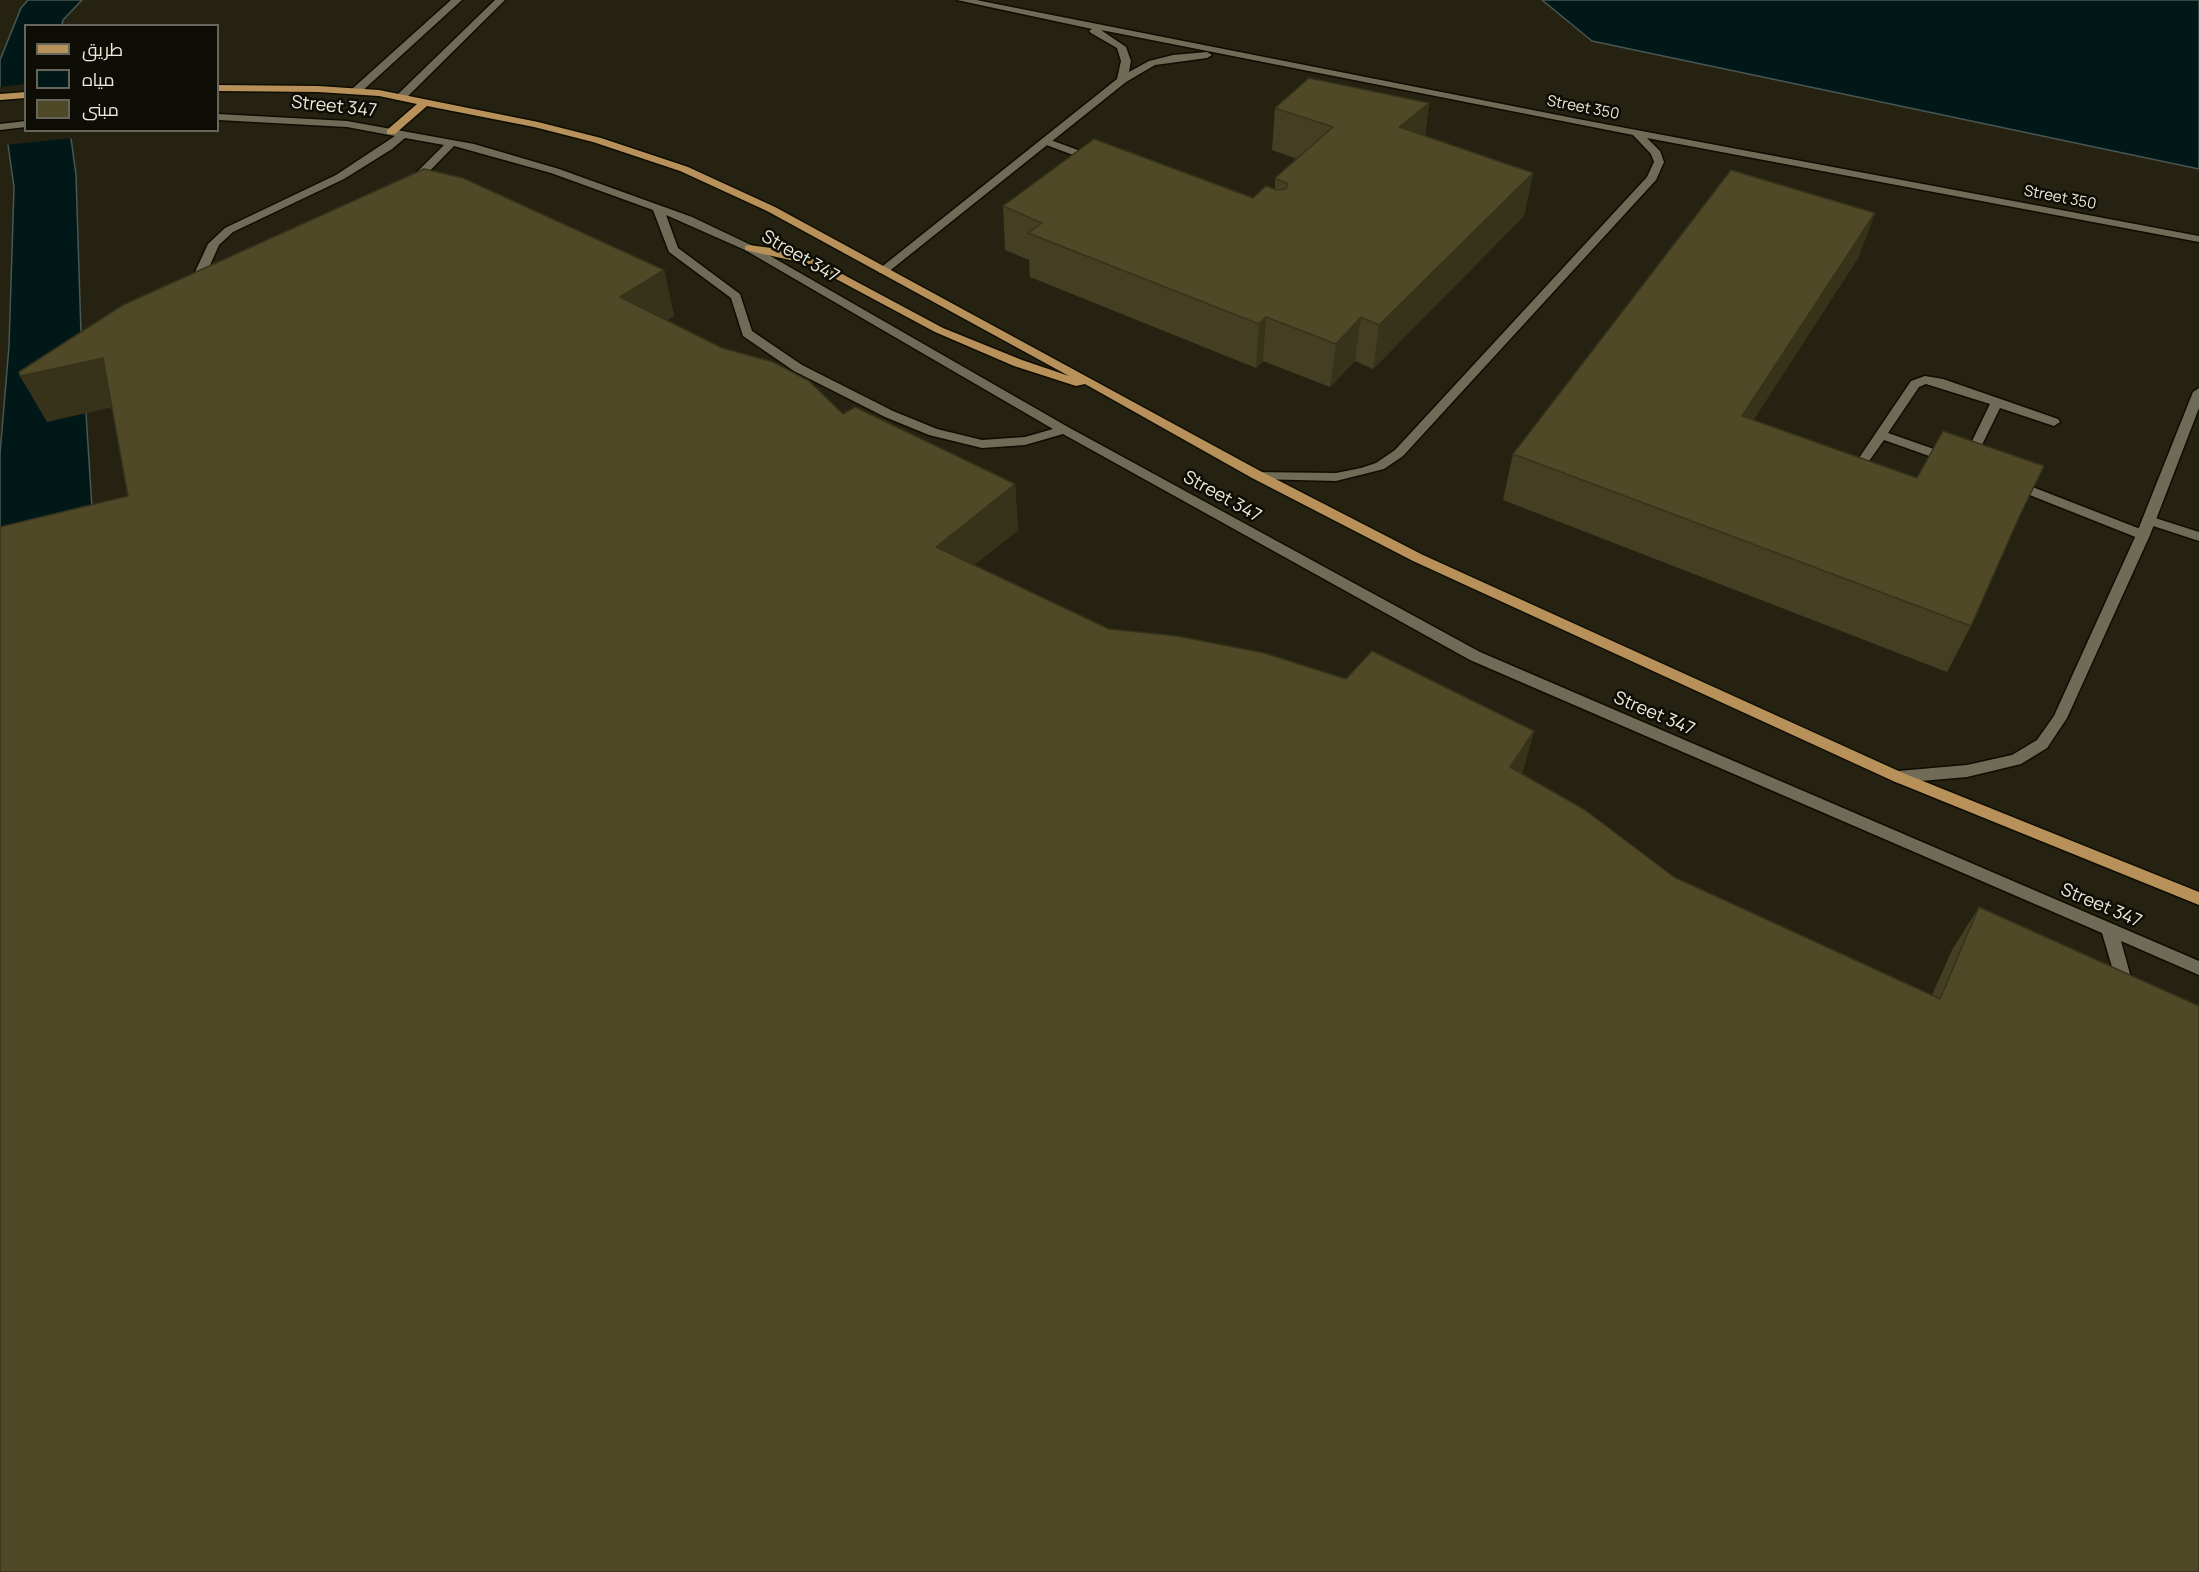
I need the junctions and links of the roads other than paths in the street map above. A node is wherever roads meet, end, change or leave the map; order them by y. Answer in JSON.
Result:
{"nodes":[{"id":1,"x":457,"y":0,"type":"edge"},
{"id":2,"x":500,"y":0,"type":"edge"},
{"id":3,"x":962,"y":0,"type":"edge"},
{"id":4,"x":1072,"y":22,"type":"junction"},
{"id":5,"x":1239,"y":55,"type":"junction"},
{"id":6,"x":1122,"y":80,"type":"junction"},
{"id":7,"x":219,"y":88,"type":"edge"},
{"id":8,"x":356,"y":91,"type":"junction"},
{"id":9,"x":24,"y":95,"type":"edge"},
{"id":10,"x":0,"y":97,"type":"edge"},
{"id":11,"x":400,"y":98,"type":"junction"},
{"id":12,"x":425,"y":102,"type":"junction"},
{"id":13,"x":219,"y":117,"type":"edge"},
{"id":14,"x":24,"y":124,"type":"edge"},
{"id":15,"x":0,"y":127,"type":"edge"},
{"id":16,"x":397,"y":133,"type":"junction"},
{"id":17,"x":1636,"y":133,"type":"junction"},
{"id":18,"x":1045,"y":141,"type":"junction"},
{"id":19,"x":451,"y":143,"type":"junction"},
{"id":20,"x":1100,"y":162,"type":"edge"},
{"id":21,"x":402,"y":192,"type":"edge"},
{"id":22,"x":658,"y":208,"type":"junction"},
{"id":23,"x":2194,"y":238,"type":"edge"},
{"id":24,"x":749,"y":248,"type":"junction"},
{"id":25,"x":2199,"y":250,"type":"edge"},
{"id":26,"x":883,"y":271,"type":"junction"},
{"id":27,"x":215,"y":284,"type":"edge"},
{"id":28,"x":1107,"y":391,"type":"junction"},
{"id":29,"x":2199,"y":392,"type":"edge"},
{"id":30,"x":1997,"y":402,"type":"junction"},
{"id":31,"x":2054,"y":422,"type":"dead end"},
{"id":32,"x":1064,"y":430,"type":"junction"},
{"id":33,"x":1883,"y":435,"type":"junction"},
{"id":34,"x":1865,"y":458,"type":"edge"},
{"id":35,"x":1257,"y":475,"type":"junction"},
{"id":36,"x":1999,"y":478,"type":"edge"},
{"id":37,"x":2149,"y":520,"type":"junction"},
{"id":38,"x":2143,"y":535,"type":"junction"},
{"id":39,"x":2199,"y":537,"type":"edge"},
{"id":40,"x":1898,"y":777,"type":"junction"},
{"id":41,"x":2199,"y":899,"type":"edge"},
{"id":42,"x":2109,"y":929,"type":"junction"},
{"id":43,"x":2199,"y":968,"type":"edge"},
{"id":44,"x":2147,"y":1003,"type":"edge"}],
"edges":[{"from":1,"to":8,"type":"street"},
{"from":2,"to":11,"type":"street"},
{"from":3,"to":4,"type":"street","name":"Street 350"},
{"from":4,"to":5,"type":"street","name":"Street 350"},
{"from":4,"to":6,"type":"street"},
{"from":5,"to":6,"type":"street"},
{"from":5,"to":17,"type":"street","name":"Street 350"},
{"from":6,"to":18,"type":"street"},
{"from":7,"to":8,"type":"main road","name":"Street 347"},
{"from":8,"to":11,"type":"main road","name":"Street 347"},
{"from":9,"to":10,"type":"main road"},
{"from":11,"to":12,"type":"main road","name":"Street 347"},
{"from":12,"to":16,"type":"main road"},
{"from":12,"to":26,"type":"main road","name":"Street 347"},
{"from":13,"to":16,"type":"street","name":"Street 347"},
{"from":14,"to":15,"type":"street"},
{"from":16,"to":19,"type":"street","name":"Street 347"},
{"from":16,"to":27,"type":"street"},
{"from":17,"to":23,"type":"street","name":"Street 350"},
{"from":17,"to":35,"type":"street"},
{"from":18,"to":20,"type":"street"},
{"from":18,"to":26,"type":"street"},
{"from":19,"to":21,"type":"street"},
{"from":19,"to":22,"type":"street","name":"Street 347"},
{"from":22,"to":24,"type":"street","name":"Street 347"},
{"from":22,"to":32,"type":"street"},
{"from":23,"to":25,"type":"street"},
{"from":24,"to":28,"type":"main road"},
{"from":24,"to":32,"type":"street","name":"Street 347"},
{"from":26,"to":28,"type":"main road","name":"Street 347"},
{"from":28,"to":35,"type":"main road","name":"Street 347"},
{"from":29,"to":37,"type":"street"},
{"from":30,"to":31,"type":"street"},
{"from":30,"to":33,"type":"street"},
{"from":30,"to":33,"type":"street"},
{"from":32,"to":42,"type":"street","name":"Street 347"},
{"from":33,"to":34,"type":"street"},
{"from":35,"to":40,"type":"main road","name":"Street 347"},
{"from":36,"to":38,"type":"street"},
{"from":37,"to":38,"type":"street"},
{"from":37,"to":39,"type":"street"},
{"from":38,"to":40,"type":"street"},
{"from":40,"to":41,"type":"main road","name":"Street 347"},
{"from":42,"to":43,"type":"street","name":"Street 347"},
{"from":42,"to":44,"type":"street"}]}
